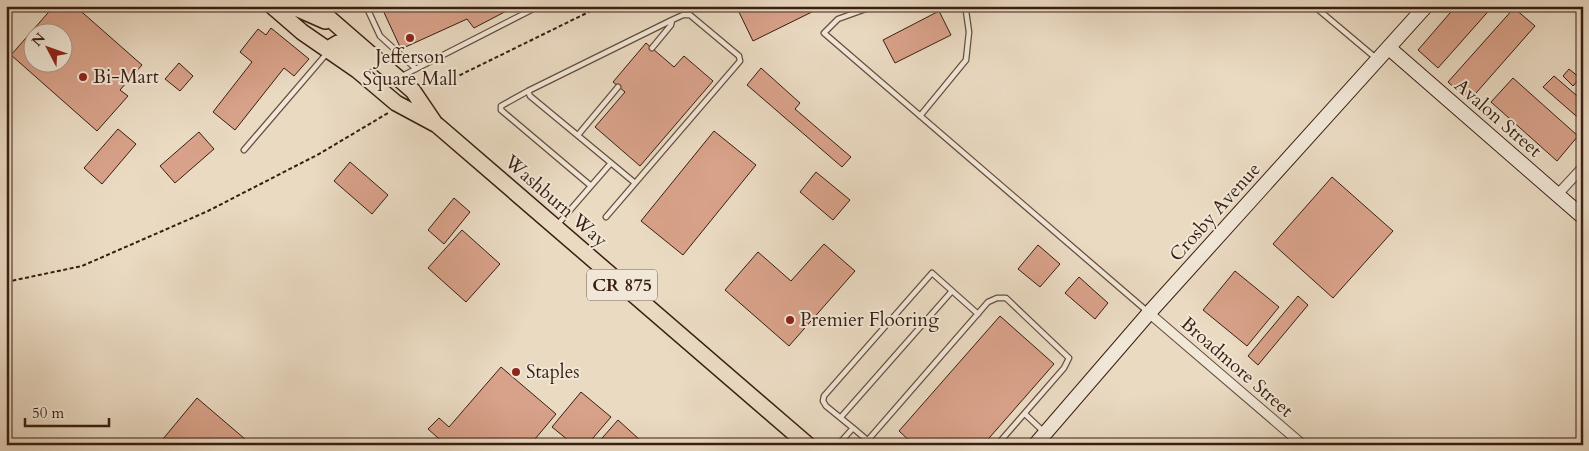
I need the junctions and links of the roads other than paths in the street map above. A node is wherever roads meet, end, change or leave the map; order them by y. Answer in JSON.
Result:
{"nodes":[{"id":1,"x":272,"y":6,"type":"edge"},
{"id":2,"x":291,"y":6,"type":"edge"},
{"id":3,"x":315,"y":6,"type":"edge"},
{"id":4,"x":366,"y":6,"type":"edge"},
{"id":5,"x":539,"y":6,"type":"edge"},
{"id":6,"x":874,"y":6,"type":"edge"},
{"id":7,"x":962,"y":6,"type":"edge"},
{"id":8,"x":1314,"y":6,"type":"edge"},
{"id":9,"x":1426,"y":6,"type":"edge"},
{"id":10,"x":672,"y":20,"type":"junction"},
{"id":11,"x":338,"y":26,"type":"junction"},
{"id":12,"x":652,"y":48,"type":"dead end"},
{"id":13,"x":1388,"y":48,"type":"junction"},
{"id":14,"x":329,"y":51,"type":"junction"},
{"id":15,"x":1378,"y":60,"type":"junction"},
{"id":16,"x":416,"y":68,"type":"junction"},
{"id":17,"x":397,"y":78,"type":"junction"},
{"id":18,"x":618,"y":87,"type":"dead end"},
{"id":19,"x":528,"y":91,"type":"junction"},
{"id":20,"x":920,"y":116,"type":"junction"},
{"id":21,"x":437,"y":125,"type":"junction"},
{"id":22,"x":578,"y":135,"type":"junction"},
{"id":23,"x":244,"y":150,"type":"dead end"},
{"id":24,"x":611,"y":163,"type":"junction"},
{"id":25,"x":1583,"y":166,"type":"edge"},
{"id":26,"x":635,"y":184,"type":"junction"},
{"id":27,"x":591,"y":186,"type":"junction"},
{"id":28,"x":1558,"y":194,"type":"junction"},
{"id":29,"x":606,"y":217,"type":"dead end"},
{"id":30,"x":1583,"y":217,"type":"edge"},
{"id":31,"x":555,"y":227,"type":"junction"},
{"id":32,"x":952,"y":291,"type":"junction"},
{"id":33,"x":1149,"y":313,"type":"junction"},
{"id":34,"x":978,"y":314,"type":"junction"},
{"id":35,"x":1025,"y":414,"type":"junction"},
{"id":36,"x":841,"y":417,"type":"junction"},
{"id":37,"x":853,"y":428,"type":"junction"},
{"id":38,"x":1045,"y":432,"type":"junction"},
{"id":39,"x":868,"y":440,"type":"junction"},
{"id":40,"x":808,"y":445,"type":"edge"},
{"id":41,"x":838,"y":445,"type":"edge"},
{"id":42,"x":873,"y":445,"type":"edge"},
{"id":43,"x":997,"y":445,"type":"edge"},
{"id":44,"x":1035,"y":445,"type":"edge"},
{"id":45,"x":1303,"y":445,"type":"edge"}],
"edges":[{"from":1,"to":14,"type":"main road","name":"Washburn Way","number":"CR 875"},
{"from":2,"to":11,"type":"main road"},
{"from":3,"to":11,"type":"main road","name":"Washburn Way","number":"CR 875"},
{"from":4,"to":16,"type":"lane"},
{"from":5,"to":16,"type":"lane"},
{"from":6,"to":20,"type":"lane"},
{"from":7,"to":20,"type":"lane"},
{"from":8,"to":15,"type":"lane"},
{"from":9,"to":13,"type":"street","name":"Crosby Avenue"},
{"from":10,"to":12,"type":"lane"},
{"from":10,"to":19,"type":"lane"},
{"from":10,"to":26,"type":"lane"},
{"from":11,"to":17,"type":"main road","name":"Washburn Way","number":"CR 875"},
{"from":13,"to":15,"type":"street","name":"Crosby Avenue"},
{"from":13,"to":28,"type":"street","name":"Avalon Street"},
{"from":14,"to":17,"type":"main road"},
{"from":14,"to":21,"type":"main road","name":"Washburn Way","number":"CR 875"},
{"from":14,"to":23,"type":"lane"},
{"from":15,"to":33,"type":"street","name":"Crosby Avenue"},
{"from":16,"to":17,"type":"lane"},
{"from":17,"to":21,"type":"main road","name":"Washburn Way","number":"CR 875"},
{"from":18,"to":22,"type":"lane"},
{"from":19,"to":22,"type":"lane"},
{"from":19,"to":27,"type":"lane"},
{"from":20,"to":33,"type":"lane"},
{"from":21,"to":31,"type":"main road","name":"Washburn Way","number":"CR 875"},
{"from":22,"to":24,"type":"lane"},
{"from":24,"to":26,"type":"lane"},
{"from":24,"to":27,"type":"lane"},
{"from":25,"to":28,"type":"street"},
{"from":26,"to":29,"type":"lane"},
{"from":27,"to":31,"type":"lane"},
{"from":28,"to":30,"type":"street","name":"Avalon Street"},
{"from":31,"to":40,"type":"main road","name":"Washburn Way","number":"CR 875"},
{"from":32,"to":34,"type":"lane"},
{"from":32,"to":36,"type":"lane"},
{"from":32,"to":36,"type":"lane"},
{"from":33,"to":38,"type":"street","name":"Crosby Avenue"},
{"from":33,"to":45,"type":"street","name":"Broadmore Street"},
{"from":34,"to":35,"type":"lane"},
{"from":34,"to":39,"type":"lane"},
{"from":35,"to":38,"type":"lane"},
{"from":35,"to":43,"type":"lane"},
{"from":36,"to":37,"type":"lane"},
{"from":37,"to":39,"type":"lane"},
{"from":37,"to":41,"type":"lane"},
{"from":38,"to":44,"type":"street","name":"Crosby Avenue"},
{"from":39,"to":42,"type":"lane"}]}
